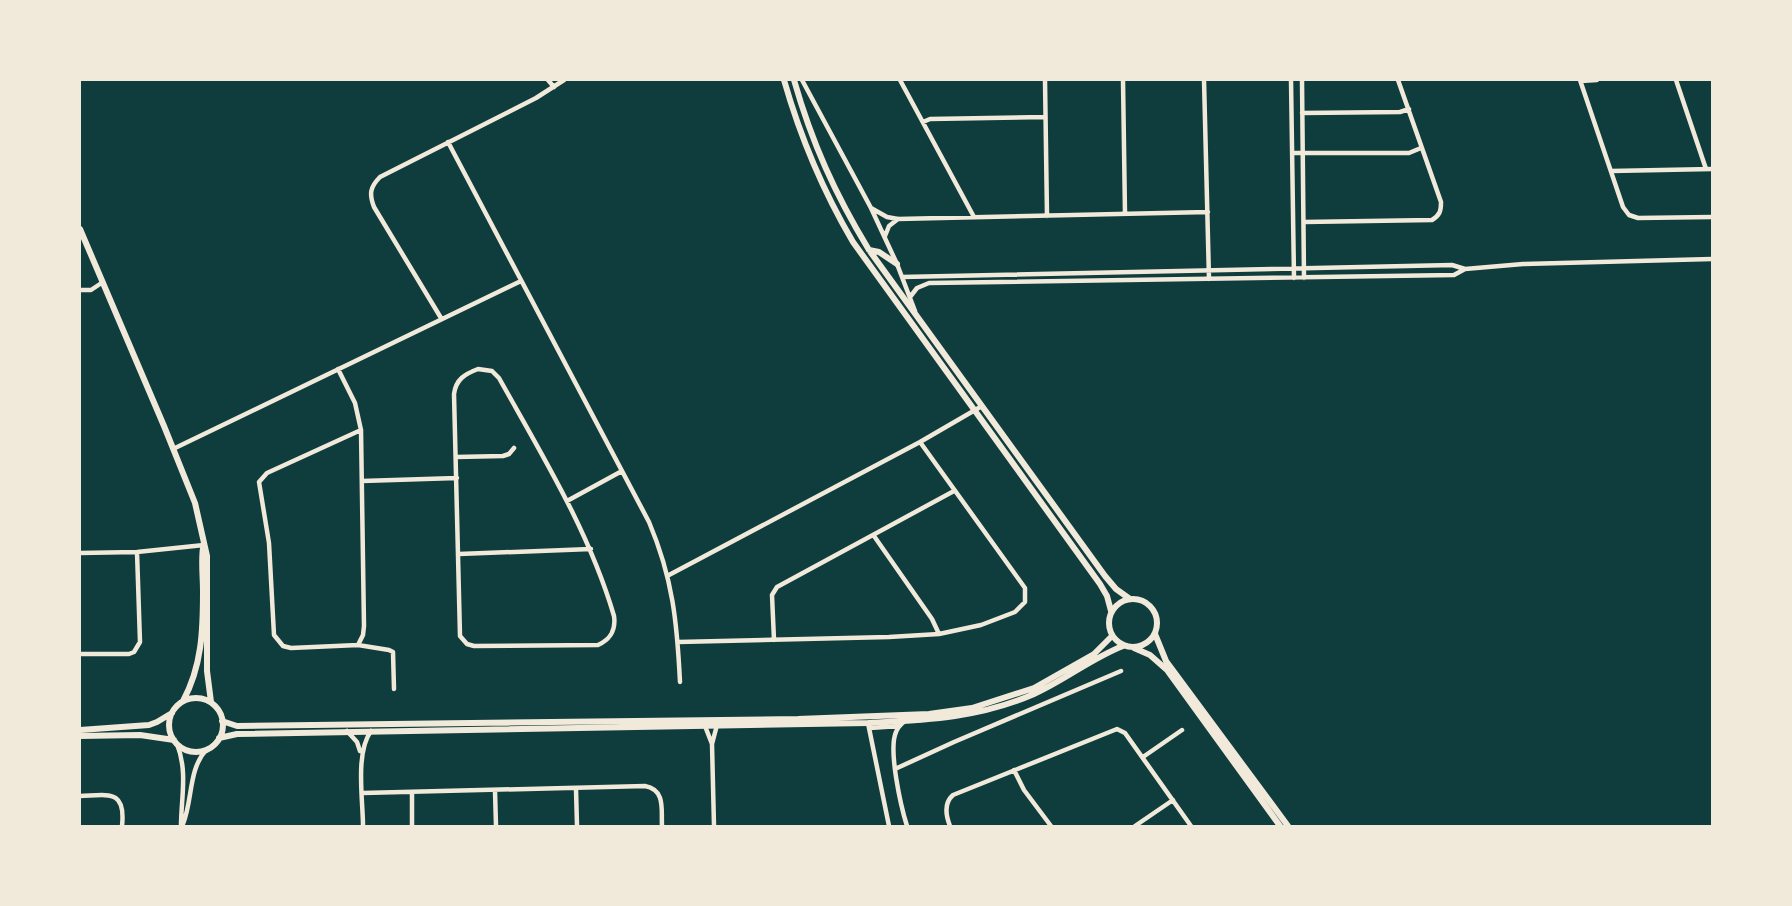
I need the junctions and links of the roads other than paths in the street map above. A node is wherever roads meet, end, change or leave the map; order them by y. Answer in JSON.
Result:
{"nodes":[{"id":1,"x":548,"y":80,"type":"edge"},
{"id":2,"x":564,"y":80,"type":"edge"},
{"id":3,"x":784,"y":80,"type":"edge"},
{"id":4,"x":794,"y":80,"type":"edge"},
{"id":5,"x":802,"y":80,"type":"edge"},
{"id":6,"x":900,"y":80,"type":"edge"},
{"id":7,"x":1045,"y":80,"type":"edge"},
{"id":8,"x":1122,"y":80,"type":"edge"},
{"id":9,"x":1204,"y":80,"type":"edge"},
{"id":10,"x":1291,"y":80,"type":"edge"},
{"id":11,"x":1302,"y":80,"type":"edge"},
{"id":12,"x":1398,"y":80,"type":"edge"},
{"id":13,"x":1581,"y":80,"type":"edge"},
{"id":14,"x":1597,"y":80,"type":"edge"},
{"id":15,"x":1676,"y":80,"type":"edge"},
{"id":16,"x":554,"y":87,"type":"junction"},
{"id":17,"x":1409,"y":110,"type":"junction"},
{"id":18,"x":1302,"y":113,"type":"junction"},
{"id":19,"x":1045,"y":117,"type":"junction"},
{"id":20,"x":923,"y":122,"type":"junction"},
{"id":21,"x":448,"y":142,"type":"junction"},
{"id":22,"x":1421,"y":148,"type":"junction"},
{"id":23,"x":1292,"y":153,"type":"junction"},
{"id":24,"x":1303,"y":153,"type":"junction"},
{"id":25,"x":1706,"y":169,"type":"junction"},
{"id":26,"x":1713,"y":169,"type":"edge"},
{"id":27,"x":1611,"y":171,"type":"junction"},
{"id":28,"x":871,"y":208,"type":"junction"},
{"id":29,"x":1208,"y":212,"type":"junction"},
{"id":30,"x":1125,"y":214,"type":"junction"},
{"id":31,"x":1047,"y":216,"type":"junction"},
{"id":32,"x":974,"y":217,"type":"junction"},
{"id":33,"x":1713,"y":217,"type":"edge"},
{"id":34,"x":898,"y":219,"type":"junction"},
{"id":35,"x":1304,"y":222,"type":"junction"},
{"id":36,"x":80,"y":229,"type":"edge"},
{"id":37,"x":885,"y":236,"type":"junction"},
{"id":38,"x":869,"y":250,"type":"junction"},
{"id":39,"x":863,"y":258,"type":"junction"},
{"id":40,"x":1713,"y":259,"type":"edge"},
{"id":41,"x":897,"y":264,"type":"junction"},
{"id":42,"x":1305,"y":268,"type":"junction"},
{"id":43,"x":1294,"y":269,"type":"junction"},
{"id":44,"x":1465,"y":269,"type":"junction"},
{"id":45,"x":1209,"y":270,"type":"junction"},
{"id":46,"x":902,"y":277,"type":"junction"},
{"id":47,"x":1294,"y":278,"type":"junction"},
{"id":48,"x":1304,"y":278,"type":"junction"},
{"id":49,"x":1209,"y":279,"type":"junction"},
{"id":50,"x":521,"y":281,"type":"junction"},
{"id":51,"x":103,"y":282,"type":"junction"},
{"id":52,"x":80,"y":290,"type":"edge"},
{"id":53,"x":910,"y":297,"type":"junction"},
{"id":54,"x":916,"y":314,"type":"junction"},
{"id":55,"x":441,"y":318,"type":"junction"},
{"id":56,"x":338,"y":369,"type":"junction"},
{"id":57,"x":982,"y":406,"type":"junction"},
{"id":58,"x":974,"y":412,"type":"junction"},
{"id":59,"x":361,"y":430,"type":"junction"},
{"id":60,"x":920,"y":442,"type":"junction"},
{"id":61,"x":173,"y":448,"type":"junction"},
{"id":62,"x":514,"y":448,"type":"dead end"},
{"id":63,"x":456,"y":457,"type":"junction"},
{"id":64,"x":622,"y":471,"type":"junction"},
{"id":65,"x":457,"y":478,"type":"junction"},
{"id":66,"x":362,"y":481,"type":"junction"},
{"id":67,"x":954,"y":491,"type":"junction"},
{"id":68,"x":567,"y":501,"type":"junction"},
{"id":69,"x":874,"y":536,"type":"junction"},
{"id":70,"x":204,"y":545,"type":"junction"},
{"id":71,"x":591,"y":549,"type":"junction"},
{"id":72,"x":137,"y":552,"type":"junction"},
{"id":73,"x":80,"y":553,"type":"edge"},
{"id":74,"x":459,"y":554,"type":"junction"},
{"id":75,"x":669,"y":575,"type":"junction"},
{"id":76,"x":1130,"y":599,"type":"junction"},
{"id":77,"x":1111,"y":611,"type":"junction"},
{"id":78,"x":939,"y":634,"type":"junction"},
{"id":79,"x":1155,"y":634,"type":"junction"},
{"id":80,"x":1112,"y":636,"type":"junction"},
{"id":81,"x":774,"y":640,"type":"junction"},
{"id":82,"x":678,"y":642,"type":"junction"},
{"id":83,"x":358,"y":645,"type":"junction"},
{"id":84,"x":1123,"y":646,"type":"junction"},
{"id":85,"x":1134,"y":648,"type":"junction"},
{"id":86,"x":80,"y":654,"type":"edge"},
{"id":87,"x":1121,"y":671,"type":"dead end"},
{"id":88,"x":680,"y":682,"type":"dead end"},
{"id":89,"x":394,"y":689,"type":"dead end"},
{"id":90,"x":183,"y":701,"type":"junction"},
{"id":91,"x":211,"y":702,"type":"junction"},
{"id":92,"x":172,"y":712,"type":"junction"},
{"id":93,"x":222,"y":721,"type":"junction"},
{"id":94,"x":905,"y":721,"type":"junction"},
{"id":95,"x":717,"y":725,"type":"junction"},
{"id":96,"x":869,"y":725,"type":"junction"},
{"id":97,"x":705,"y":726,"type":"junction"},
{"id":98,"x":899,"y":726,"type":"junction"},
{"id":99,"x":80,"y":730,"type":"edge"},
{"id":100,"x":1182,"y":730,"type":"dead end"},
{"id":101,"x":347,"y":731,"type":"junction"},
{"id":102,"x":371,"y":731,"type":"junction"},
{"id":103,"x":80,"y":736,"type":"edge"},
{"id":104,"x":219,"y":738,"type":"junction"},
{"id":105,"x":175,"y":742,"type":"junction"},
{"id":106,"x":711,"y":744,"type":"junction"},
{"id":107,"x":207,"y":749,"type":"junction"},
{"id":108,"x":361,"y":756,"type":"junction"},
{"id":109,"x":1143,"y":757,"type":"junction"},
{"id":110,"x":895,"y":770,"type":"junction"},
{"id":111,"x":1014,"y":770,"type":"junction"},
{"id":112,"x":576,"y":789,"type":"junction"},
{"id":113,"x":495,"y":791,"type":"junction"},
{"id":114,"x":412,"y":792,"type":"junction"},
{"id":115,"x":363,"y":793,"type":"junction"},
{"id":116,"x":80,"y":796,"type":"edge"},
{"id":117,"x":1173,"y":800,"type":"junction"},
{"id":118,"x":122,"y":826,"type":"edge"},
{"id":119,"x":181,"y":826,"type":"edge"},
{"id":120,"x":363,"y":826,"type":"edge"},
{"id":121,"x":412,"y":826,"type":"edge"},
{"id":122,"x":496,"y":826,"type":"edge"},
{"id":123,"x":577,"y":826,"type":"edge"},
{"id":124,"x":662,"y":826,"type":"edge"},
{"id":125,"x":714,"y":826,"type":"edge"},
{"id":126,"x":889,"y":826,"type":"edge"},
{"id":127,"x":907,"y":826,"type":"edge"},
{"id":128,"x":950,"y":826,"type":"edge"},
{"id":129,"x":1051,"y":826,"type":"edge"},
{"id":130,"x":1135,"y":826,"type":"edge"},
{"id":131,"x":1191,"y":826,"type":"edge"},
{"id":132,"x":1280,"y":826,"type":"edge"},
{"id":133,"x":1288,"y":826,"type":"edge"}],
"edges":[{"from":1,"to":16,"type":"street"},
{"from":2,"to":16,"type":"street"},
{"from":3,"to":39,"type":"street"},
{"from":4,"to":38,"type":"street"},
{"from":5,"to":28,"type":"street"},
{"from":6,"to":20,"type":"street"},
{"from":7,"to":19,"type":"street"},
{"from":8,"to":30,"type":"street"},
{"from":9,"to":29,"type":"street"},
{"from":10,"to":23,"type":"street"},
{"from":11,"to":18,"type":"street"},
{"from":12,"to":17,"type":"street"},
{"from":13,"to":14,"type":"street"},
{"from":13,"to":27,"type":"street"},
{"from":15,"to":25,"type":"street"},
{"from":16,"to":21,"type":"street"},
{"from":17,"to":18,"type":"street"},
{"from":17,"to":22,"type":"street"},
{"from":18,"to":24,"type":"street"},
{"from":19,"to":20,"type":"street"},
{"from":19,"to":31,"type":"street"},
{"from":20,"to":32,"type":"street"},
{"from":21,"to":50,"type":"street"},
{"from":21,"to":55,"type":"street"},
{"from":22,"to":24,"type":"street"},
{"from":22,"to":35,"type":"street"},
{"from":23,"to":24,"type":"street"},
{"from":23,"to":43,"type":"street"},
{"from":24,"to":35,"type":"street"},
{"from":25,"to":26,"type":"street"},
{"from":25,"to":27,"type":"street"},
{"from":27,"to":33,"type":"street"},
{"from":28,"to":34,"type":"street"},
{"from":28,"to":37,"type":"street"},
{"from":29,"to":30,"type":"street"},
{"from":29,"to":45,"type":"street"},
{"from":30,"to":31,"type":"street"},
{"from":31,"to":32,"type":"street"},
{"from":32,"to":34,"type":"street"},
{"from":34,"to":37,"type":"street"},
{"from":35,"to":42,"type":"street"},
{"from":36,"to":51,"type":"street"},
{"from":37,"to":41,"type":"street"},
{"from":38,"to":39,"type":"street"},
{"from":38,"to":41,"type":"street"},
{"from":38,"to":54,"type":"street"},
{"from":39,"to":58,"type":"street"},
{"from":40,"to":44,"type":"street"},
{"from":41,"to":46,"type":"street"},
{"from":42,"to":43,"type":"street"},
{"from":42,"to":44,"type":"street"},
{"from":42,"to":48,"type":"street"},
{"from":43,"to":45,"type":"street"},
{"from":43,"to":47,"type":"street"},
{"from":44,"to":48,"type":"street"},
{"from":45,"to":46,"type":"street"},
{"from":45,"to":49,"type":"street"},
{"from":46,"to":53,"type":"street"},
{"from":47,"to":48,"type":"street"},
{"from":47,"to":49,"type":"street"},
{"from":49,"to":53,"type":"street"},
{"from":50,"to":55,"type":"street"},
{"from":50,"to":64,"type":"street"},
{"from":51,"to":52,"type":"street"},
{"from":51,"to":61,"type":"street"},
{"from":53,"to":54,"type":"street"},
{"from":54,"to":57,"type":"street"},
{"from":55,"to":56,"type":"street"},
{"from":56,"to":59,"type":"street"},
{"from":56,"to":61,"type":"street"},
{"from":57,"to":58,"type":"street"},
{"from":57,"to":76,"type":"street"},
{"from":58,"to":60,"type":"street"},
{"from":58,"to":77,"type":"street"},
{"from":59,"to":66,"type":"street"},
{"from":59,"to":83,"type":"street"},
{"from":60,"to":67,"type":"street"},
{"from":60,"to":75,"type":"street"},
{"from":61,"to":70,"type":"street"},
{"from":62,"to":63,"type":"street"},
{"from":63,"to":65,"type":"street"},
{"from":63,"to":68,"type":"street"},
{"from":64,"to":68,"type":"street"},
{"from":64,"to":75,"type":"street"},
{"from":65,"to":66,"type":"street"},
{"from":65,"to":74,"type":"street"},
{"from":66,"to":83,"type":"street"},
{"from":67,"to":69,"type":"street"},
{"from":67,"to":78,"type":"street"},
{"from":68,"to":71,"type":"street"},
{"from":69,"to":78,"type":"street"},
{"from":69,"to":81,"type":"street"},
{"from":70,"to":72,"type":"street"},
{"from":70,"to":90,"type":"street"},
{"from":70,"to":91,"type":"street"},
{"from":71,"to":74,"type":"street"},
{"from":71,"to":74,"type":"street"},
{"from":72,"to":73,"type":"street"},
{"from":72,"to":86,"type":"street"},
{"from":75,"to":82,"type":"street"},
{"from":76,"to":77,"type":"street"},
{"from":76,"to":79,"type":"street"},
{"from":77,"to":80,"type":"street"},
{"from":78,"to":81,"type":"street"},
{"from":79,"to":85,"type":"street"},
{"from":79,"to":133,"type":"street"},
{"from":80,"to":84,"type":"street"},
{"from":80,"to":93,"type":"street"},
{"from":81,"to":82,"type":"street"},
{"from":82,"to":88,"type":"street"},
{"from":83,"to":89,"type":"street"},
{"from":84,"to":85,"type":"street"},
{"from":84,"to":94,"type":"street"},
{"from":85,"to":132,"type":"street"},
{"from":87,"to":110,"type":"street"},
{"from":90,"to":91,"type":"street"},
{"from":90,"to":92,"type":"street"},
{"from":91,"to":93,"type":"street"},
{"from":92,"to":99,"type":"street"},
{"from":92,"to":105,"type":"street"},
{"from":93,"to":104,"type":"street"},
{"from":94,"to":96,"type":"street"},
{"from":94,"to":98,"type":"street"},
{"from":95,"to":96,"type":"street"},
{"from":95,"to":97,"type":"street"},
{"from":95,"to":106,"type":"street"},
{"from":96,"to":98,"type":"street"},
{"from":96,"to":126,"type":"street"},
{"from":97,"to":102,"type":"street"},
{"from":97,"to":106,"type":"street"},
{"from":98,"to":110,"type":"street"},
{"from":100,"to":109,"type":"street"},
{"from":101,"to":102,"type":"street"},
{"from":101,"to":104,"type":"street"},
{"from":101,"to":108,"type":"street"},
{"from":102,"to":108,"type":"street"},
{"from":103,"to":105,"type":"street"},
{"from":104,"to":107,"type":"street"},
{"from":105,"to":107,"type":"street"},
{"from":105,"to":119,"type":"street"},
{"from":106,"to":125,"type":"street"},
{"from":107,"to":119,"type":"street"},
{"from":108,"to":115,"type":"street"},
{"from":109,"to":111,"type":"street"},
{"from":109,"to":117,"type":"street"},
{"from":110,"to":127,"type":"street"},
{"from":111,"to":128,"type":"street"},
{"from":111,"to":129,"type":"street"},
{"from":112,"to":113,"type":"street"},
{"from":112,"to":123,"type":"street"},
{"from":112,"to":124,"type":"street"},
{"from":113,"to":114,"type":"street"},
{"from":113,"to":122,"type":"street"},
{"from":114,"to":115,"type":"street"},
{"from":114,"to":121,"type":"street"},
{"from":115,"to":120,"type":"street"},
{"from":116,"to":118,"type":"street"},
{"from":117,"to":130,"type":"street"},
{"from":117,"to":131,"type":"street"}]}
